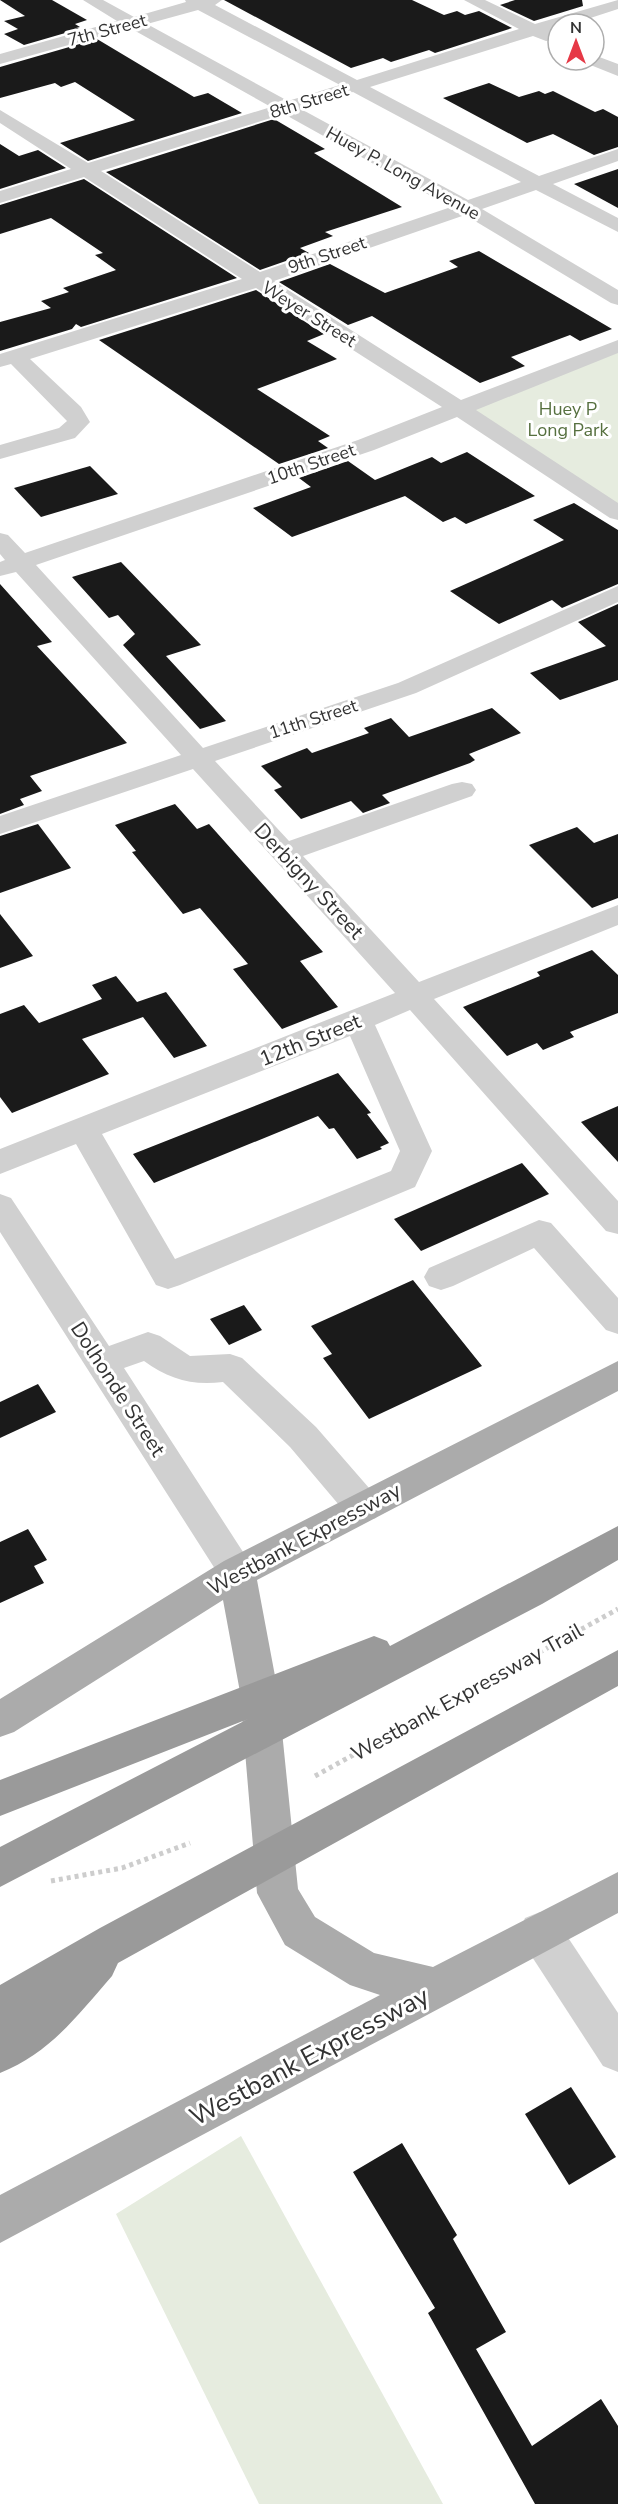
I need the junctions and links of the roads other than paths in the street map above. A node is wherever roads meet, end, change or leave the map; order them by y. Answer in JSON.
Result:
{"nodes":[{"id":1,"x":91,"y":0,"type":"edge"},
{"id":2,"x":472,"y":0,"type":"edge"},
{"id":3,"x":203,"y":1,"type":"edge"},
{"id":4,"x":618,"y":4,"type":"edge"},
{"id":5,"x":132,"y":23,"type":"junction"},
{"id":6,"x":534,"y":31,"type":"junction"},
{"id":7,"x":546,"y":36,"type":"edge"},
{"id":8,"x":0,"y":59,"type":"edge"},
{"id":9,"x":354,"y":87,"type":"junction"},
{"id":10,"x":285,"y":108,"type":"junction"},
{"id":11,"x":0,"y":116,"type":"edge"},
{"id":12,"x":618,"y":155,"type":"edge"},
{"id":13,"x":86,"y":170,"type":"junction"},
{"id":14,"x":535,"y":182,"type":"junction"},
{"id":15,"x":0,"y":197,"type":"edge"},
{"id":16,"x":466,"y":207,"type":"junction"},
{"id":17,"x":618,"y":226,"type":"edge"},
{"id":18,"x":256,"y":280,"type":"junction"},
{"id":19,"x":618,"y":299,"type":"edge"},
{"id":20,"x":618,"y":345,"type":"edge"},
{"id":21,"x":8,"y":359,"type":"edge"},
{"id":22,"x":458,"y":408,"type":"junction"},
{"id":23,"x":0,"y":452,"type":"edge"},
{"id":24,"x":618,"y":513,"type":"edge"},
{"id":25,"x":0,"y":540,"type":"edge"},
{"id":26,"x":11,"y":567,"type":"edge"},
{"id":27,"x":618,"y":592,"type":"edge"},
{"id":28,"x":195,"y":758,"type":"junction"},
{"id":29,"x":462,"y":790,"type":"dead end"},
{"id":30,"x":0,"y":825,"type":"edge"},
{"id":31,"x":284,"y":853,"type":"junction"},
{"id":32,"x":618,"y":914,"type":"edge"},
{"id":33,"x":416,"y":995,"type":"junction"},
{"id":34,"x":358,"y":1021,"type":"junction"},
{"id":35,"x":84,"y":1130,"type":"junction"},
{"id":36,"x":0,"y":1162,"type":"edge"},
{"id":37,"x":0,"y":1206,"type":"edge"},
{"id":38,"x":618,"y":1222,"type":"edge"},
{"id":39,"x":441,"y":1277,"type":"dead end"},
{"id":40,"x":618,"y":1321,"type":"edge"},
{"id":41,"x":101,"y":1363,"type":"junction"},
{"id":42,"x":609,"y":1386,"type":"edge"},
{"id":43,"x":363,"y":1507,"type":"junction"},
{"id":44,"x":618,"y":1541,"type":"edge"},
{"id":45,"x":237,"y":1572,"type":"junction"},
{"id":46,"x":529,"y":1593,"type":"junction"},
{"id":47,"x":618,"y":1667,"type":"edge"},
{"id":48,"x":0,"y":1720,"type":"edge"},
{"id":49,"x":0,"y":1798,"type":"edge"},
{"id":50,"x":0,"y":1868,"type":"edge"},
{"id":51,"x":618,"y":1891,"type":"edge"},
{"id":52,"x":540,"y":1932,"type":"junction"},
{"id":53,"x":116,"y":1942,"type":"junction"},
{"id":54,"x":437,"y":1989,"type":"junction"},
{"id":55,"x":0,"y":2008,"type":"edge"},
{"id":56,"x":618,"y":2051,"type":"edge"},
{"id":57,"x":0,"y":2052,"type":"edge"},
{"id":58,"x":0,"y":2220,"type":"edge"}],
"edges":[{"from":1,"to":5,"type":"street","name":"Huey P. Long Avenue"},
{"from":2,"to":6,"type":"street"},
{"from":3,"to":5,"type":"street","name":"7th Street"},
{"from":3,"to":9,"type":"street"},
{"from":4,"to":6,"type":"street","name":"8th Street"},
{"from":5,"to":8,"type":"street","name":"7th Street"},
{"from":5,"to":10,"type":"street","name":"Huey P. Long Avenue"},
{"from":6,"to":7,"type":"street"},
{"from":6,"to":9,"type":"street","name":"8th Street"},
{"from":9,"to":10,"type":"street","name":"8th Street"},
{"from":9,"to":14,"type":"street"},
{"from":10,"to":13,"type":"street","name":"8th Street"},
{"from":10,"to":16,"type":"street","name":"Huey P. Long Avenue"},
{"from":11,"to":13,"type":"street","name":"Weyer Street"},
{"from":12,"to":14,"type":"street","name":"9th Street"},
{"from":13,"to":15,"type":"street","name":"8th Street"},
{"from":13,"to":18,"type":"street","name":"Weyer Street"},
{"from":14,"to":16,"type":"street","name":"9th Street"},
{"from":14,"to":17,"type":"street"},
{"from":16,"to":18,"type":"street","name":"9th Street"},
{"from":16,"to":19,"type":"street","name":"Huey P. Long Avenue"},
{"from":18,"to":21,"type":"street","name":"9th Street"},
{"from":18,"to":22,"type":"street","name":"Weyer Street"},
{"from":20,"to":22,"type":"street","name":"10th Street"},
{"from":21,"to":23,"type":"street"},
{"from":22,"to":24,"type":"street","name":"Weyer Street"},
{"from":22,"to":26,"type":"street","name":"10th Street"},
{"from":25,"to":26,"type":"street","name":"Derbigny Street"},
{"from":26,"to":28,"type":"street","name":"Derbigny Street"},
{"from":27,"to":28,"type":"street","name":"11th Street"},
{"from":28,"to":30,"type":"street","name":"11th Street"},
{"from":28,"to":31,"type":"street","name":"Derbigny Street"},
{"from":29,"to":31,"type":"street"},
{"from":31,"to":33,"type":"street","name":"Derbigny Street"},
{"from":32,"to":33,"type":"street","name":"12th Street"},
{"from":33,"to":34,"type":"street","name":"12th Street"},
{"from":33,"to":38,"type":"street","name":"Derbigny Street"},
{"from":34,"to":35,"type":"street","name":"12th Street"},
{"from":34,"to":35,"type":"street"},
{"from":35,"to":36,"type":"street","name":"12th Street"},
{"from":37,"to":41,"type":"street","name":"Dolhonde Street"},
{"from":39,"to":40,"type":"street"},
{"from":41,"to":43,"type":"street"},
{"from":41,"to":45,"type":"street","name":"Dolhonde Street"},
{"from":42,"to":43,"type":"main road","name":"Westbank Expressway"},
{"from":43,"to":45,"type":"main road","name":"Westbank Expressway"},
{"from":44,"to":46,"type":"highway"},
{"from":45,"to":48,"type":"main road","name":"Westbank Expressway"},
{"from":45,"to":54,"type":"main road"},
{"from":46,"to":49,"type":"highway"},
{"from":46,"to":50,"type":"highway"},
{"from":47,"to":53,"type":"highway"},
{"from":51,"to":52,"type":"main road","name":"Westbank Expressway"},
{"from":52,"to":54,"type":"main road","name":"Westbank Expressway"},
{"from":52,"to":56,"type":"street"},
{"from":53,"to":55,"type":"highway"},
{"from":53,"to":57,"type":"highway"},
{"from":54,"to":58,"type":"main road","name":"Westbank Expressway"}]}
